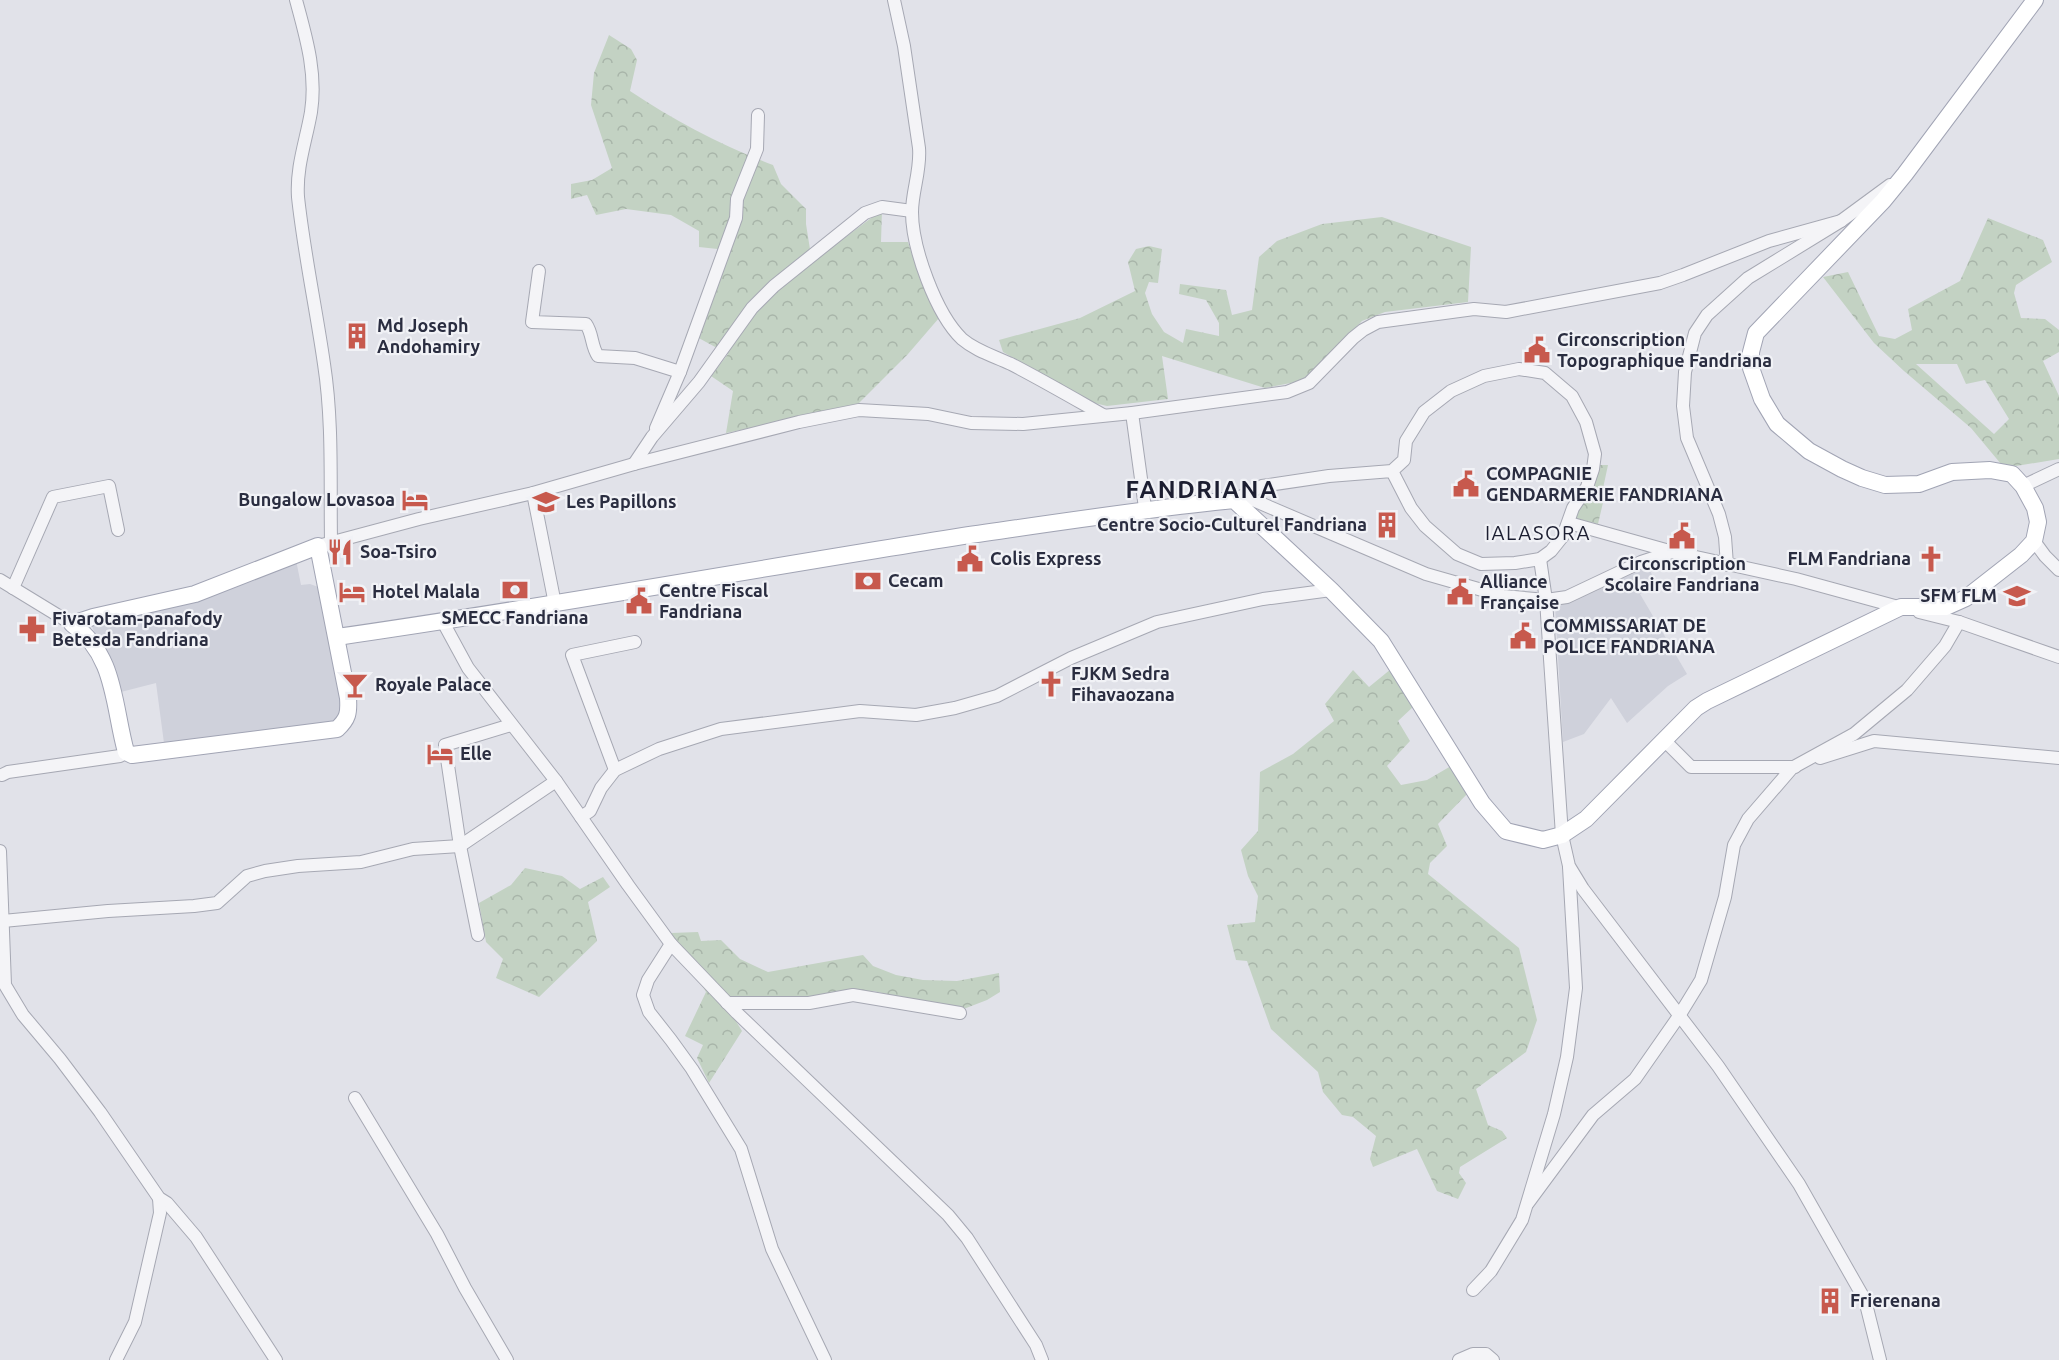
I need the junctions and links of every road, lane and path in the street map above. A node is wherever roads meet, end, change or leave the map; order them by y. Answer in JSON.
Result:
{"nodes":[{"id":1,"x":296,"y":0,"type":"edge"},
{"id":2,"x":894,"y":0,"type":"edge"},
{"id":3,"x":2035,"y":0,"type":"edge"},
{"id":4,"x":758,"y":115,"type":"dead end"},
{"id":5,"x":1905,"y":174,"type":"junction"},
{"id":6,"x":912,"y":211,"type":"junction"},
{"id":7,"x":1840,"y":221,"type":"junction"},
{"id":8,"x":539,"y":271,"type":"dead end"},
{"id":9,"x":680,"y":372,"type":"junction"},
{"id":10,"x":1132,"y":413,"type":"junction"},
{"id":11,"x":1104,"y":416,"type":"junction"},
{"id":12,"x":652,"y":437,"type":"junction"},
{"id":13,"x":634,"y":464,"type":"junction"},
{"id":14,"x":2059,"y":469,"type":"edge"},
{"id":15,"x":1392,"y":471,"type":"junction"},
{"id":16,"x":2023,"y":486,"type":"junction"},
{"id":17,"x":533,"y":493,"type":"junction"},
{"id":18,"x":1234,"y":500,"type":"junction"},
{"id":19,"x":1145,"y":508,"type":"junction"},
{"id":20,"x":1569,"y":523,"type":"junction"},
{"id":21,"x":118,"y":530,"type":"dead end"},
{"id":22,"x":2034,"y":541,"type":"junction"},
{"id":23,"x":325,"y":544,"type":"junction"},
{"id":24,"x":1673,"y":552,"type":"junction"},
{"id":25,"x":1540,"y":559,"type":"junction"},
{"id":26,"x":1727,"y":565,"type":"junction"},
{"id":27,"x":2059,"y":570,"type":"edge"},
{"id":28,"x":0,"y":580,"type":"edge"},
{"id":29,"x":13,"y":588,"type":"junction"},
{"id":30,"x":1332,"y":590,"type":"junction"},
{"id":31,"x":1546,"y":600,"type":"junction"},
{"id":32,"x":555,"y":604,"type":"junction"},
{"id":33,"x":1901,"y":608,"type":"junction"},
{"id":34,"x":443,"y":622,"type":"junction"},
{"id":35,"x":1959,"y":622,"type":"junction"},
{"id":36,"x":72,"y":624,"type":"junction"},
{"id":37,"x":337,"y":637,"type":"junction"},
{"id":38,"x":635,"y":642,"type":"dead end"},
{"id":39,"x":2059,"y":657,"type":"edge"},
{"id":40,"x":511,"y":725,"type":"junction"},
{"id":41,"x":1664,"y":740,"type":"junction"},
{"id":42,"x":126,"y":752,"type":"junction"},
{"id":43,"x":2059,"y":758,"type":"edge"},
{"id":44,"x":1792,"y":768,"type":"junction"},
{"id":45,"x":615,"y":770,"type":"junction"},
{"id":46,"x":1,"y":774,"type":"edge"},
{"id":47,"x":556,"y":781,"type":"junction"},
{"id":48,"x":581,"y":817,"type":"junction"},
{"id":49,"x":1562,"y":835,"type":"junction"},
{"id":50,"x":460,"y":846,"type":"junction"},
{"id":51,"x":0,"y":851,"type":"edge"},
{"id":52,"x":1569,"y":866,"type":"junction"},
{"id":53,"x":3,"y":921,"type":"junction"},
{"id":54,"x":478,"y":934,"type":"dead end"},
{"id":55,"x":671,"y":944,"type":"junction"},
{"id":56,"x":727,"y":1003,"type":"junction"},
{"id":57,"x":960,"y":1013,"type":"dead end"},
{"id":58,"x":1679,"y":1016,"type":"junction"},
{"id":59,"x":356,"y":1098,"type":"dead end"},
{"id":60,"x":159,"y":1198,"type":"junction"},
{"id":61,"x":1528,"y":1203,"type":"junction"},
{"id":62,"x":1473,"y":1290,"type":"dead end"},
{"id":63,"x":116,"y":1360,"type":"edge"},
{"id":64,"x":276,"y":1360,"type":"edge"},
{"id":65,"x":507,"y":1360,"type":"edge"},
{"id":66,"x":825,"y":1360,"type":"edge"},
{"id":67,"x":1042,"y":1360,"type":"edge"},
{"id":68,"x":1459,"y":1360,"type":"edge"},
{"id":69,"x":1493,"y":1360,"type":"edge"},
{"id":70,"x":1880,"y":1360,"type":"edge"}],
"edges":[{"from":1,"to":23,"type":"street"},
{"from":2,"to":6,"type":"street"},
{"from":3,"to":5,"type":"main road"},
{"from":4,"to":9,"type":"street"},
{"from":5,"to":7,"type":"street"},
{"from":5,"to":16,"type":"main road"},
{"from":6,"to":11,"type":"street"},
{"from":6,"to":12,"type":"street"},
{"from":7,"to":10,"type":"street"},
{"from":7,"to":26,"type":"street"},
{"from":8,"to":9,"type":"street"},
{"from":9,"to":12,"type":"street"},
{"from":10,"to":11,"type":"street"},
{"from":10,"to":19,"type":"street"},
{"from":11,"to":13,"type":"street"},
{"from":12,"to":13,"type":"street"},
{"from":13,"to":17,"type":"street"},
{"from":14,"to":16,"type":"street"},
{"from":15,"to":18,"type":"street"},
{"from":15,"to":20,"type":"street"},
{"from":15,"to":25,"type":"street"},
{"from":16,"to":22,"type":"main road"},
{"from":17,"to":23,"type":"street"},
{"from":17,"to":32,"type":"street"},
{"from":18,"to":19,"type":"main road"},
{"from":18,"to":30,"type":"main road"},
{"from":18,"to":31,"type":"street"},
{"from":19,"to":32,"type":"main road"},
{"from":20,"to":24,"type":"street"},
{"from":20,"to":25,"type":"street"},
{"from":21,"to":29,"type":"street"},
{"from":22,"to":27,"type":"street"},
{"from":22,"to":33,"type":"main road"},
{"from":23,"to":36,"type":"main road"},
{"from":23,"to":37,"type":"main road"},
{"from":24,"to":26,"type":"street"},
{"from":24,"to":31,"type":"street"},
{"from":25,"to":31,"type":"street"},
{"from":26,"to":33,"type":"street"},
{"from":28,"to":29,"type":"street"},
{"from":29,"to":36,"type":"street"},
{"from":30,"to":45,"type":"street"},
{"from":30,"to":49,"type":"main road"},
{"from":31,"to":49,"type":"street"},
{"from":32,"to":34,"type":"main road"},
{"from":33,"to":35,"type":"street"},
{"from":33,"to":41,"type":"main road"},
{"from":34,"to":37,"type":"main road"},
{"from":34,"to":40,"type":"street"},
{"from":35,"to":39,"type":"street"},
{"from":35,"to":44,"type":"street"},
{"from":36,"to":42,"type":"main road"},
{"from":37,"to":42,"type":"main road"},
{"from":38,"to":45,"type":"street"},
{"from":40,"to":47,"type":"street"},
{"from":40,"to":50,"type":"street"},
{"from":41,"to":44,"type":"street"},
{"from":41,"to":49,"type":"main road"},
{"from":42,"to":46,"type":"street"},
{"from":43,"to":44,"type":"street"},
{"from":44,"to":58,"type":"street"},
{"from":45,"to":48,"type":"street"},
{"from":47,"to":48,"type":"street"},
{"from":47,"to":50,"type":"street"},
{"from":48,"to":55,"type":"street"},
{"from":49,"to":52,"type":"street"},
{"from":50,"to":53,"type":"street"},
{"from":50,"to":54,"type":"street"},
{"from":51,"to":53,"type":"street"},
{"from":52,"to":58,"type":"street"},
{"from":52,"to":61,"type":"street"},
{"from":53,"to":60,"type":"street"},
{"from":55,"to":56,"type":"street"},
{"from":55,"to":66,"type":"street"},
{"from":56,"to":57,"type":"street"},
{"from":56,"to":67,"type":"street"},
{"from":58,"to":61,"type":"street"},
{"from":58,"to":70,"type":"street"},
{"from":59,"to":65,"type":"street"},
{"from":60,"to":63,"type":"street"},
{"from":60,"to":64,"type":"street"},
{"from":61,"to":62,"type":"street"},
{"from":68,"to":69,"type":"street"}]}
